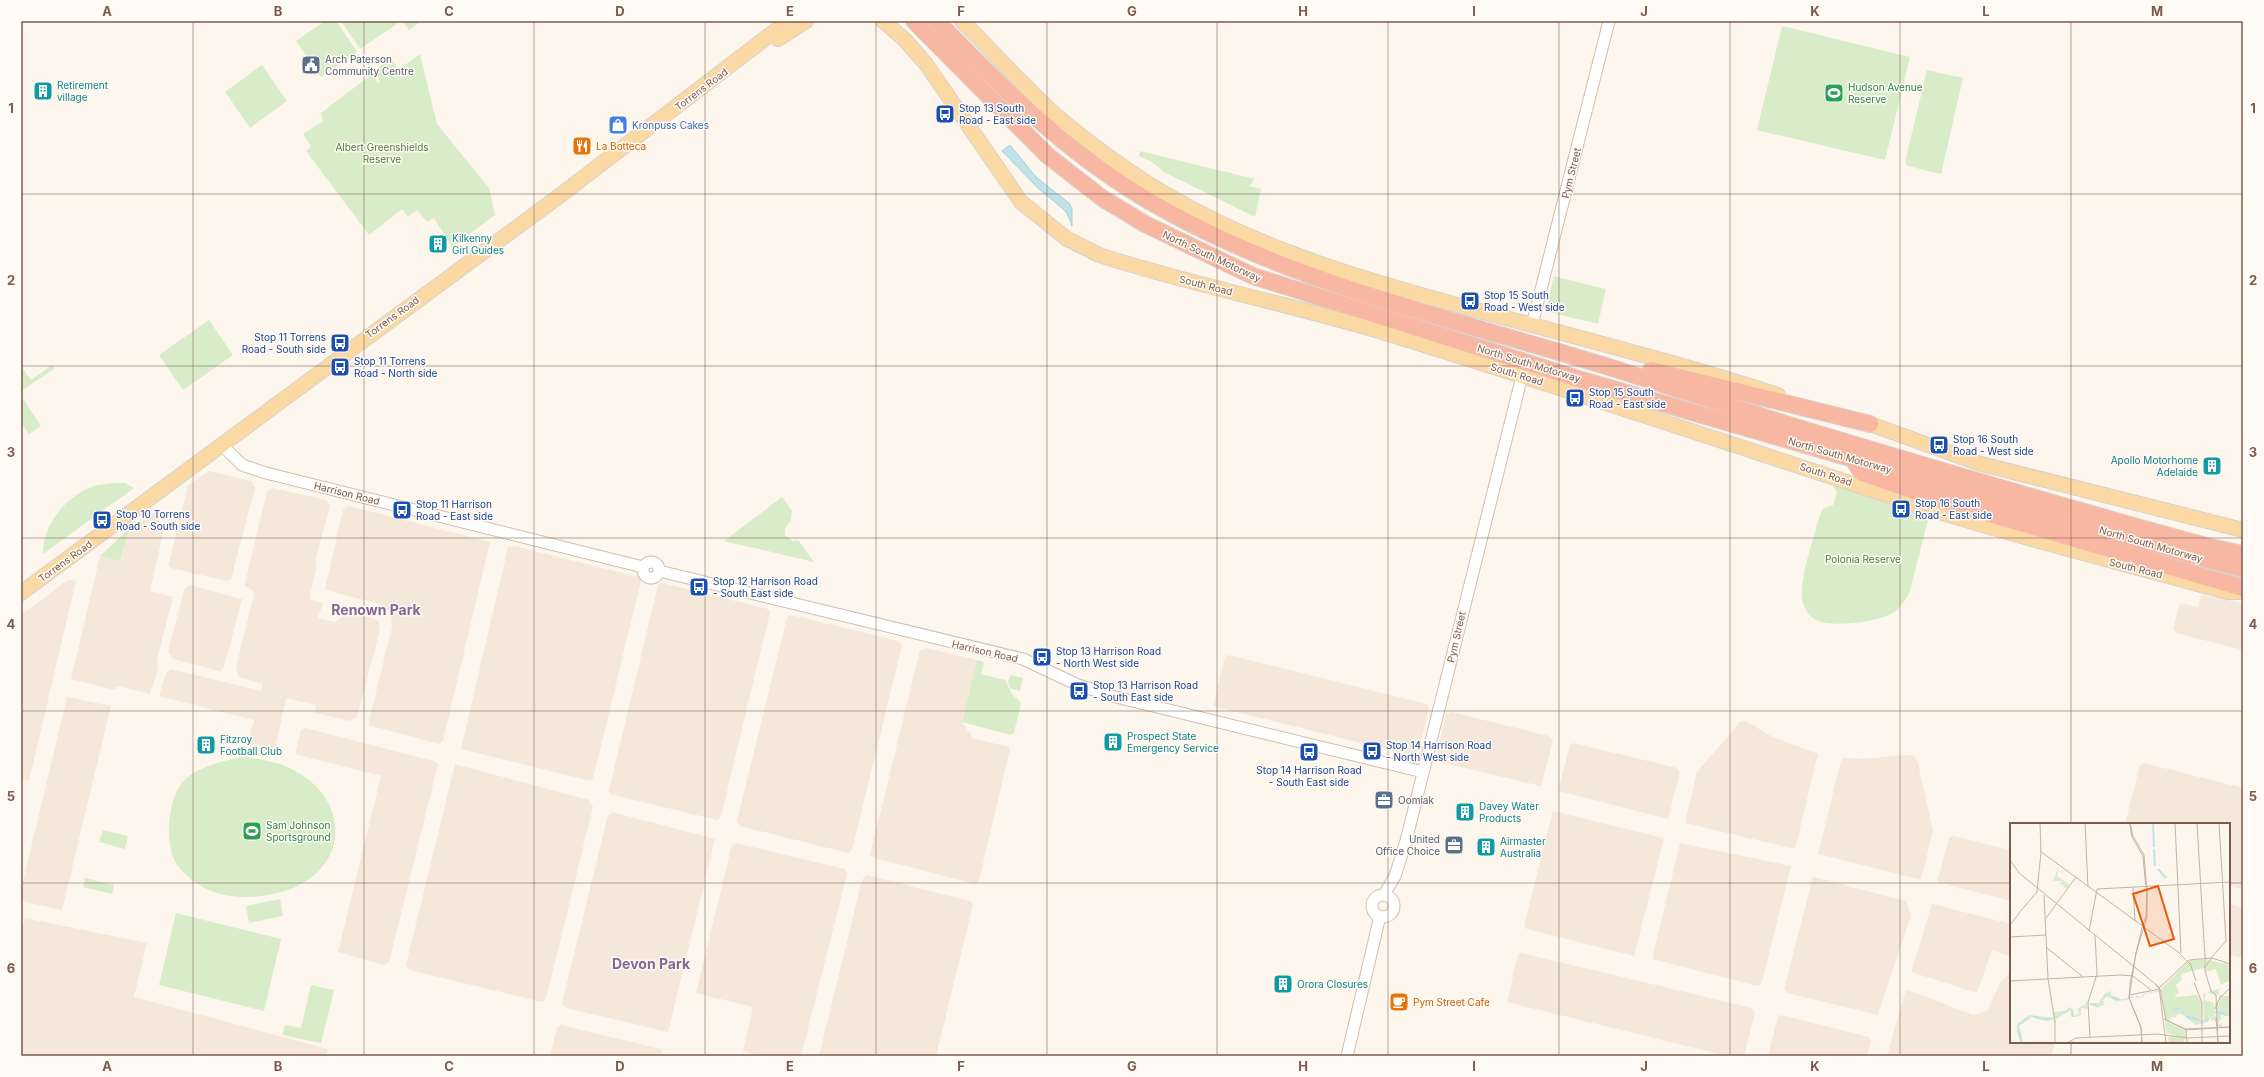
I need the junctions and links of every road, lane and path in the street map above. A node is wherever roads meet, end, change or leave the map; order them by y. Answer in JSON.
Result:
{"nodes":[{"id":1,"x":788,"y":21,"type":"edge"},
{"id":2,"x":806,"y":21,"type":"edge"},
{"id":3,"x":883,"y":21,"type":"edge"},
{"id":4,"x":914,"y":21,"type":"edge"},
{"id":5,"x":937,"y":21,"type":"edge"},
{"id":6,"x":962,"y":21,"type":"edge"},
{"id":7,"x":1609,"y":21,"type":"edge"},
{"id":8,"x":744,"y":56,"type":"junction"},
{"id":9,"x":1532,"y":326,"type":"junction"},
{"id":10,"x":1594,"y":363,"type":"junction"},
{"id":11,"x":1522,"y":376,"type":"junction"},
{"id":12,"x":1870,"y":424,"type":"junction"},
{"id":13,"x":222,"y":445,"type":"junction"},
{"id":14,"x":1852,"y":458,"type":"junction"},
{"id":15,"x":2243,"y":530,"type":"edge"},
{"id":16,"x":2243,"y":554,"type":"edge"},
{"id":17,"x":2243,"y":569,"type":"edge"},
{"id":18,"x":2243,"y":588,"type":"edge"},
{"id":19,"x":2243,"y":592,"type":"edge"},
{"id":20,"x":21,"y":593,"type":"edge"},
{"id":21,"x":1423,"y":772,"type":"junction"},
{"id":22,"x":1384,"y":895,"type":"junction"},
{"id":23,"x":1380,"y":916,"type":"junction"},
{"id":24,"x":1346,"y":1056,"type":"edge"}],
"edges":[{"from":1,"to":8,"type":"main road","name":"Torrens Road"},
{"from":2,"to":8,"type":"main road","name":"Torrens Road"},
{"from":3,"to":11,"type":"main road","name":"South Road"},
{"from":4,"to":14,"type":"highway","name":"North South Motorway"},
{"from":5,"to":10,"type":"highway","name":"North South Motorway"},
{"from":6,"to":9,"type":"main road"},
{"from":7,"to":9,"type":"street","name":"Pym Street"},
{"from":8,"to":13,"type":"main road","name":"Torrens Road"},
{"from":9,"to":12,"type":"main road"},
{"from":10,"to":12,"type":"highway"},
{"from":10,"to":16,"type":"highway","name":"North South Motorway"},
{"from":11,"to":19,"type":"main road","name":"South Road"},
{"from":11,"to":21,"type":"street","name":"Pym Street"},
{"from":12,"to":15,"type":"main road"},
{"from":13,"to":20,"type":"main road","name":"Torrens Road"},
{"from":13,"to":21,"type":"street","name":"Harrison Road"},
{"from":14,"to":17,"type":"highway","name":"North South Motorway"},
{"from":14,"to":18,"type":"highway"},
{"from":21,"to":22,"type":"street","name":"Pym Street"},
{"from":22,"to":23,"type":"street"},
{"from":22,"to":23,"type":"street"},
{"from":23,"to":24,"type":"street"}]}
